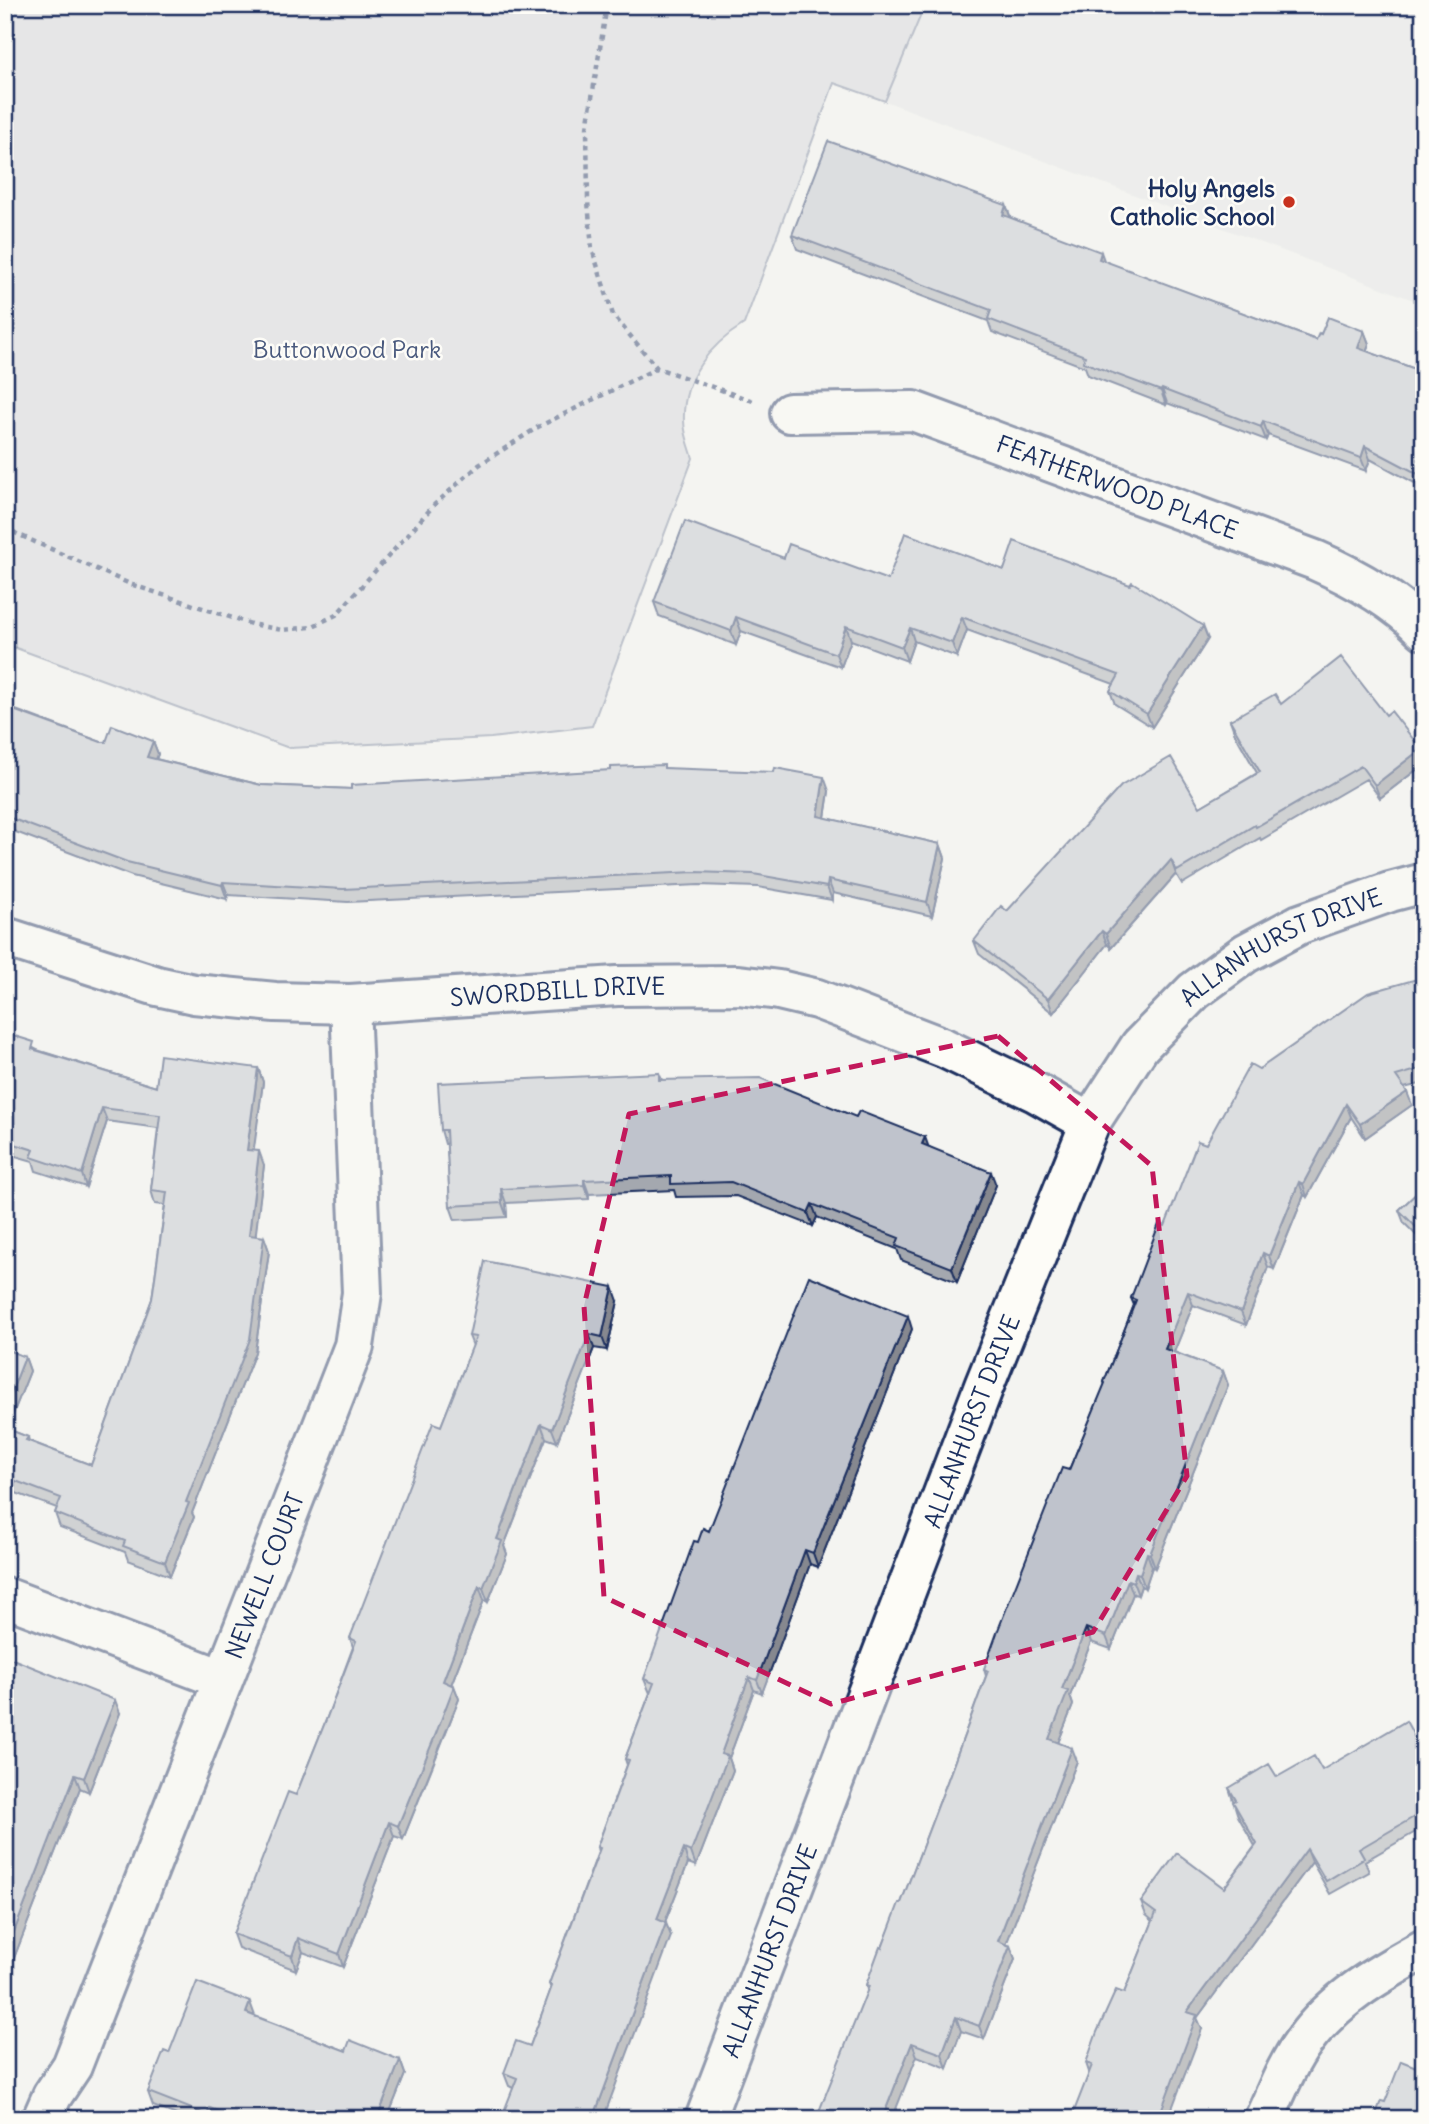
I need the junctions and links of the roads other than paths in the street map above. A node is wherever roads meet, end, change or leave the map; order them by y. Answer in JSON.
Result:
{"nodes":[{"id":1,"x":790,"y":413,"type":"road end"},
{"id":2,"x":1424,"y":631,"type":"edge"},
{"id":3,"x":1424,"y":883,"type":"edge"},
{"id":4,"x":5,"y":937,"type":"edge"},
{"id":5,"x":350,"y":1004,"type":"junction"},
{"id":6,"x":1090,"y":1123,"type":"junction"},
{"id":7,"x":5,"y":1597,"type":"edge"},
{"id":8,"x":222,"y":1679,"type":"junction"},
{"id":9,"x":1424,"y":1949,"type":"edge"},
{"id":10,"x":42,"y":2119,"type":"edge"},
{"id":11,"x":705,"y":2119,"type":"edge"},
{"id":12,"x":1264,"y":2119,"type":"edge"}],
"edges":[{"from":1,"to":2,"type":"street","name":"FEATHERWOOD PLACE"},
{"from":3,"to":6,"type":"street","name":"ALLANHURST DRIVE"},
{"from":4,"to":5,"type":"street","name":"SWORDBILL DRIVE"},
{"from":5,"to":6,"type":"street","name":"SWORDBILL DRIVE"},
{"from":5,"to":8,"type":"street","name":"NEWELL COURT"},
{"from":6,"to":11,"type":"street","name":"ALLANHURST DRIVE"},
{"from":7,"to":8,"type":"street"},
{"from":8,"to":10,"type":"street","name":"NEWELL COURT"},
{"from":9,"to":12,"type":"street"}]}
